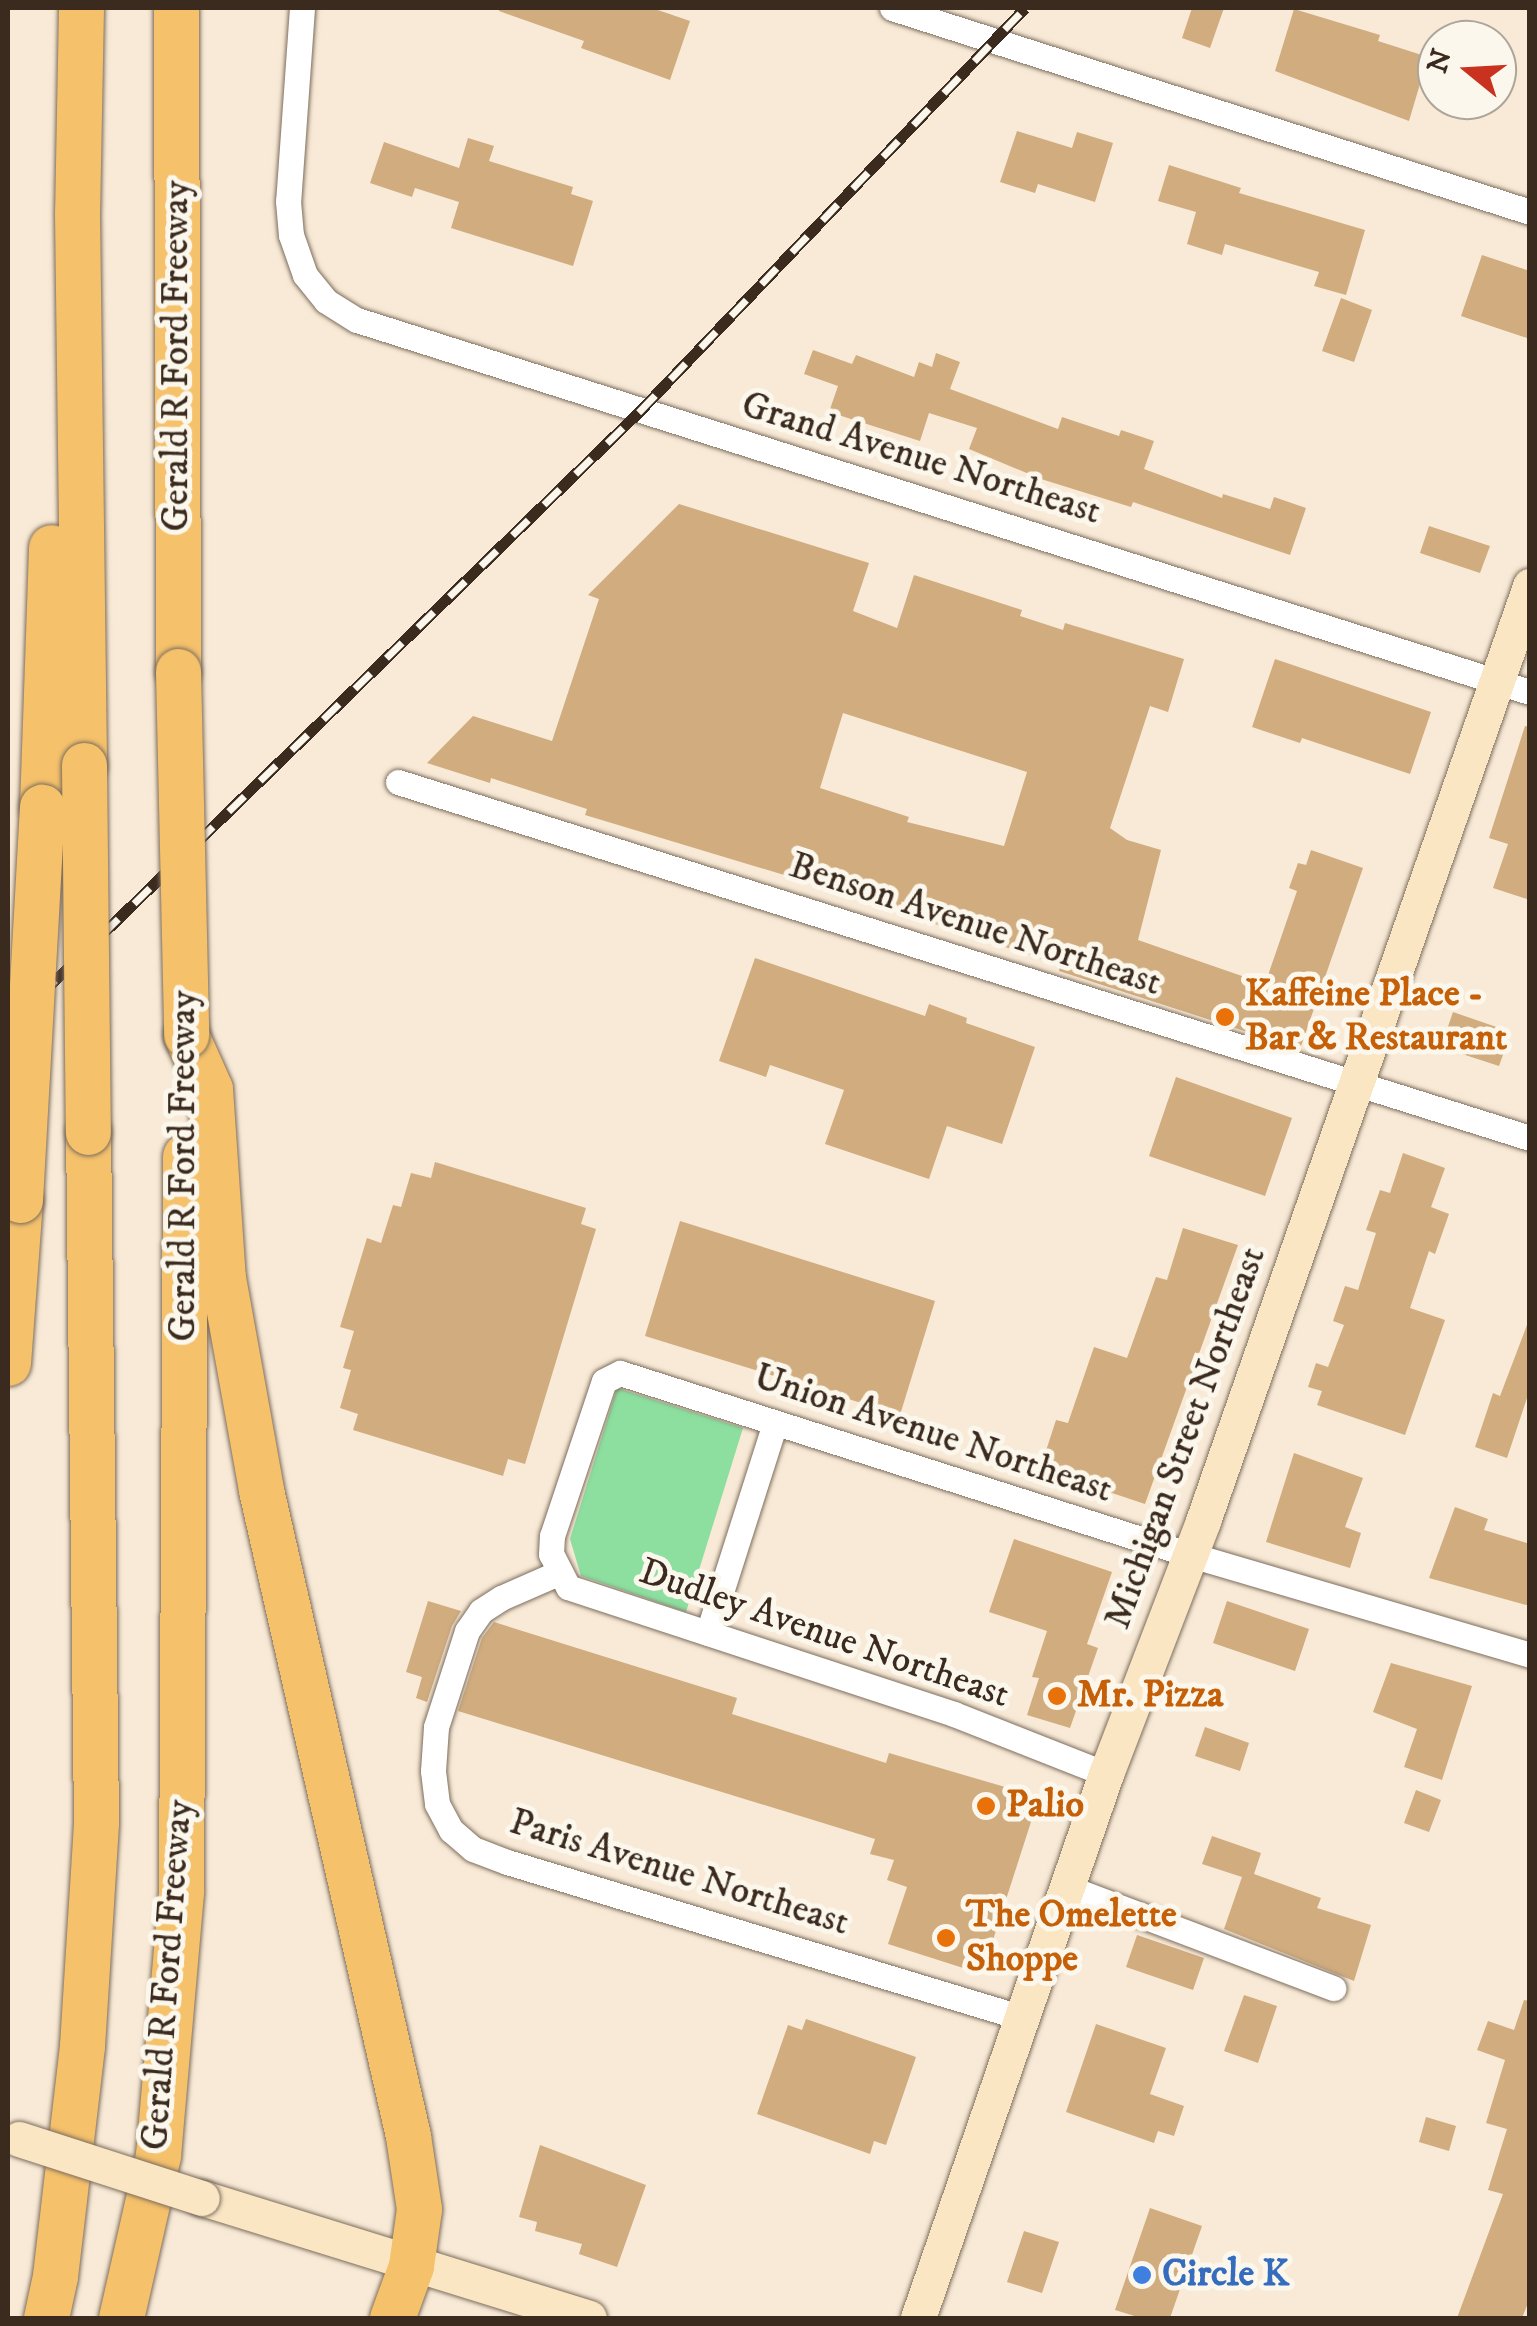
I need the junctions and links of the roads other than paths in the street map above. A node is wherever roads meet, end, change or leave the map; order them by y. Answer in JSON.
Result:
{"nodes":[{"id":1,"x":81,"y":8,"type":"edge"},
{"id":2,"x":176,"y":8,"type":"edge"},
{"id":3,"x":302,"y":8,"type":"edge"},
{"id":4,"x":902,"y":9,"type":"edge"},
{"id":5,"x":77,"y":212,"type":"junction"},
{"id":6,"x":1530,"y":212,"type":"edge"},
{"id":7,"x":1530,"y":586,"type":"edge"},
{"id":8,"x":1513,"y":686,"type":"edge"},
{"id":9,"x":398,"y":782,"type":"dead end"},
{"id":10,"x":186,"y":1035,"type":"junction"},
{"id":11,"x":1357,"y":1086,"type":"junction"},
{"id":12,"x":1530,"y":1138,"type":"edge"},
{"id":13,"x":8,"y":1364,"type":"edge"},
{"id":14,"x":775,"y":1423,"type":"junction"},
{"id":15,"x":1192,"y":1555,"type":"junction"},
{"id":16,"x":558,"y":1573,"type":"junction"},
{"id":17,"x":708,"y":1633,"type":"junction"},
{"id":18,"x":1530,"y":1655,"type":"edge"},
{"id":19,"x":1106,"y":1774,"type":"junction"},
{"id":20,"x":1067,"y":1887,"type":"junction"},
{"id":21,"x":1332,"y":1988,"type":"dead end"},
{"id":22,"x":1022,"y":2018,"type":"junction"},
{"id":23,"x":13,"y":2137,"type":"edge"},
{"id":24,"x":411,"y":2266,"type":"junction"},
{"id":25,"x":46,"y":2318,"type":"edge"},
{"id":26,"x":121,"y":2318,"type":"edge"},
{"id":27,"x":392,"y":2318,"type":"edge"},
{"id":28,"x":588,"y":2318,"type":"edge"},
{"id":29,"x":918,"y":2318,"type":"edge"}],
"edges":[{"from":1,"to":5,"type":"highway"},
{"from":2,"to":10,"type":"highway","name":"Gerald R Ford Freeway","bridge":true},
{"from":3,"to":8,"type":"street","name":"Grand Avenue Northeast"},
{"from":4,"to":6,"type":"street"},
{"from":5,"to":13,"type":"highway","bridge":true},
{"from":5,"to":25,"type":"highway","bridge":true},
{"from":7,"to":8,"type":"main road","name":"Michigan Street Northeast"},
{"from":8,"to":11,"type":"main road","name":"Michigan Street Northeast"},
{"from":9,"to":11,"type":"street","name":"Benson Avenue Northeast"},
{"from":10,"to":24,"type":"highway"},
{"from":10,"to":26,"type":"highway","name":"Gerald R Ford Freeway"},
{"from":11,"to":12,"type":"street","name":"Benson Avenue Northeast"},
{"from":11,"to":15,"type":"main road","name":"Michigan Street Northeast"},
{"from":14,"to":15,"type":"street","name":"Union Avenue Northeast"},
{"from":14,"to":16,"type":"street","name":"Union Avenue Northeast"},
{"from":14,"to":17,"type":"street"},
{"from":15,"to":18,"type":"street","name":"Union Avenue Northeast"},
{"from":15,"to":19,"type":"main road","name":"Michigan Street Northeast"},
{"from":16,"to":17,"type":"street","name":"Dudley Avenue Northeast"},
{"from":16,"to":22,"type":"street","name":"Paris Avenue Northeast"},
{"from":17,"to":19,"type":"street","name":"Dudley Avenue Northeast"},
{"from":19,"to":20,"type":"main road","name":"Michigan Street Northeast"},
{"from":20,"to":21,"type":"street"},
{"from":20,"to":22,"type":"main road","name":"Michigan Street Northeast"},
{"from":22,"to":29,"type":"main road","name":"Michigan Street Northeast"},
{"from":23,"to":24,"type":"main road","bridge":true},
{"from":24,"to":27,"type":"highway"},
{"from":24,"to":28,"type":"main road"}]}
